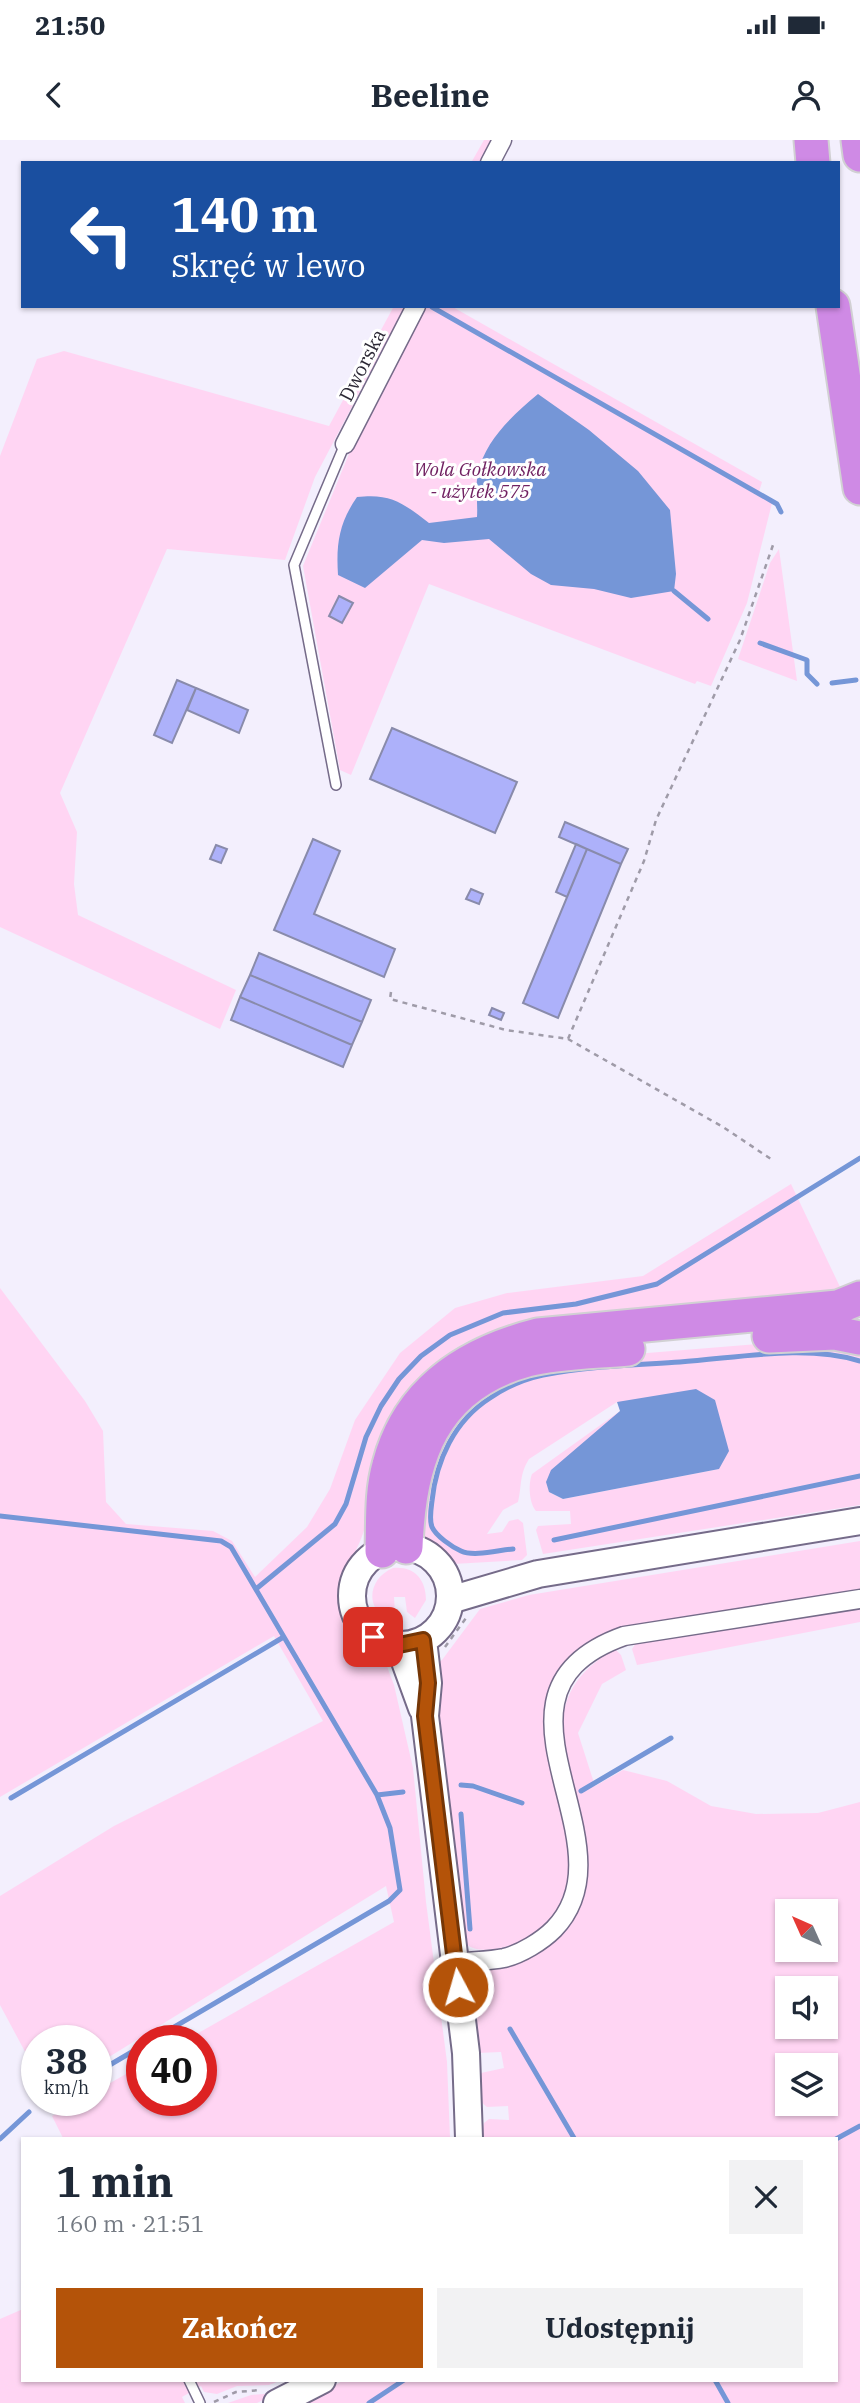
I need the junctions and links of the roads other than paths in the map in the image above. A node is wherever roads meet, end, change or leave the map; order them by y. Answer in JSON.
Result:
{"nodes":[{"id":1,"x":502,"y":140,"type":"edge"},
{"id":2,"x":811,"y":140,"type":"edge"},
{"id":3,"x":858,"y":140,"type":"edge"},
{"id":4,"x":860,"y":155,"type":"edge"},
{"id":5,"x":491,"y":161,"type":"edge"},
{"id":6,"x":813,"y":161,"type":"edge"},
{"id":7,"x":415,"y":308,"type":"edge"},
{"id":8,"x":834,"y":308,"type":"edge"},
{"id":9,"x":345,"y":444,"type":"joint"},
{"id":10,"x":860,"y":488,"type":"edge"},
{"id":11,"x":336,"y":785,"type":"dead end"},
{"id":12,"x":860,"y":1298,"type":"edge"},
{"id":13,"x":860,"y":1338,"type":"edge"},
{"id":14,"x":860,"y":1521,"type":"edge"},
{"id":15,"x":394,"y":1549,"type":"junction"},
{"id":16,"x":445,"y":1574,"type":"junction"},
{"id":17,"x":538,"y":1574,"type":"junction"},
{"id":18,"x":860,"y":1599,"type":"edge"},
{"id":19,"x":458,"y":1609,"type":"junction"},
{"id":20,"x":420,"y":1646,"type":"junction"},
{"id":21,"x":456,"y":1963,"type":"junction"},
{"id":22,"x":470,"y":2137,"type":"edge"},
{"id":23,"x":190,"y":2382,"type":"edge"},
{"id":24,"x":316,"y":2382,"type":"edge"},
{"id":25,"x":273,"y":2396,"type":"edge"},
{"id":26,"x":200,"y":2403,"type":"edge"}],
"edges":[{"from":1,"to":5,"type":"street"},
{"from":2,"to":6,"type":"highway"},
{"from":3,"to":4,"type":"highway"},
{"from":7,"to":9,"type":"street","name":"Dworska"},
{"from":8,"to":10,"type":"highway"},
{"from":9,"to":11,"type":"lane"},
{"from":12,"to":15,"type":"highway"},
{"from":13,"to":15,"type":"highway"},
{"from":14,"to":17,"type":"street"},
{"from":15,"to":16,"type":"street"},
{"from":15,"to":20,"type":"street"},
{"from":16,"to":17,"type":"street"},
{"from":16,"to":19,"type":"street"},
{"from":17,"to":19,"type":"street"},
{"from":18,"to":21,"type":"street"},
{"from":19,"to":20,"type":"street"},
{"from":20,"to":21,"type":"street"},
{"from":21,"to":22,"type":"street"},
{"from":23,"to":26,"type":"lane"},
{"from":24,"to":25,"type":"street"}]}
